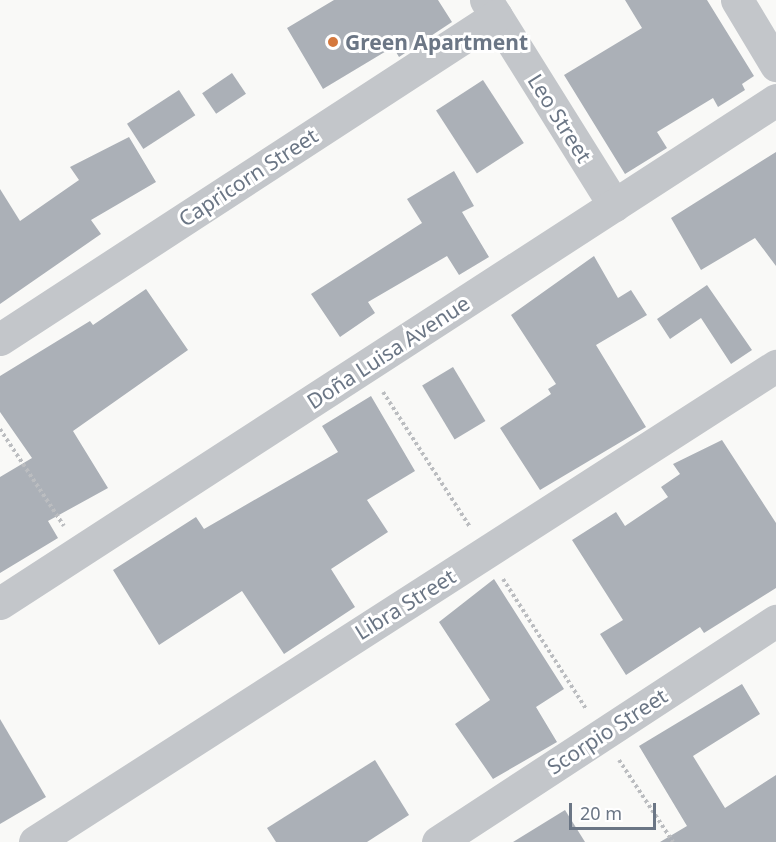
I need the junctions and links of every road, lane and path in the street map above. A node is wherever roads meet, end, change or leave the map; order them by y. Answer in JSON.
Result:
{"nodes":[{"id":1,"x":737,"y":0,"type":"edge"},
{"id":2,"x":491,"y":8,"type":"edge"},
{"id":3,"x":776,"y":65,"type":"edge"},
{"id":4,"x":776,"y":100,"type":"edge"},
{"id":5,"x":614,"y":205,"type":"junction"},
{"id":6,"x":0,"y":339,"type":"edge"},
{"id":7,"x":366,"y":366,"type":"junction"},
{"id":8,"x":776,"y":366,"type":"edge"},
{"id":9,"x":0,"y":429,"type":"edge"},
{"id":10,"x":80,"y":550,"type":"junction"},
{"id":11,"x":487,"y":553,"type":"junction"},
{"id":12,"x":0,"y":603,"type":"edge"},
{"id":13,"x":776,"y":621,"type":"edge"},
{"id":14,"x":602,"y":734,"type":"junction"},
{"id":15,"x":34,"y":842,"type":"edge"},
{"id":16,"x":438,"y":842,"type":"edge"},
{"id":17,"x":673,"y":842,"type":"edge"}],
"edges":[{"from":1,"to":3,"type":"street"},
{"from":2,"to":5,"type":"street","name":"Leo Street"},
{"from":2,"to":6,"type":"street","name":"Capricorn Street"},
{"from":4,"to":5,"type":"street","name":"Doña Luisa Avenue"},
{"from":5,"to":7,"type":"street","name":"Doña Luisa Avenue"},
{"from":7,"to":10,"type":"street","name":"Doña Luisa Avenue"},
{"from":7,"to":11,"type":"path"},
{"from":8,"to":11,"type":"street","name":"Libra Street"},
{"from":9,"to":10,"type":"path"},
{"from":10,"to":12,"type":"street","name":"Doña Luisa Avenue"},
{"from":11,"to":14,"type":"path"},
{"from":11,"to":15,"type":"street","name":"Libra Street"},
{"from":13,"to":14,"type":"street","name":"Scorpio Street"},
{"from":14,"to":16,"type":"street","name":"Scorpio Street"},
{"from":14,"to":17,"type":"path"}]}
